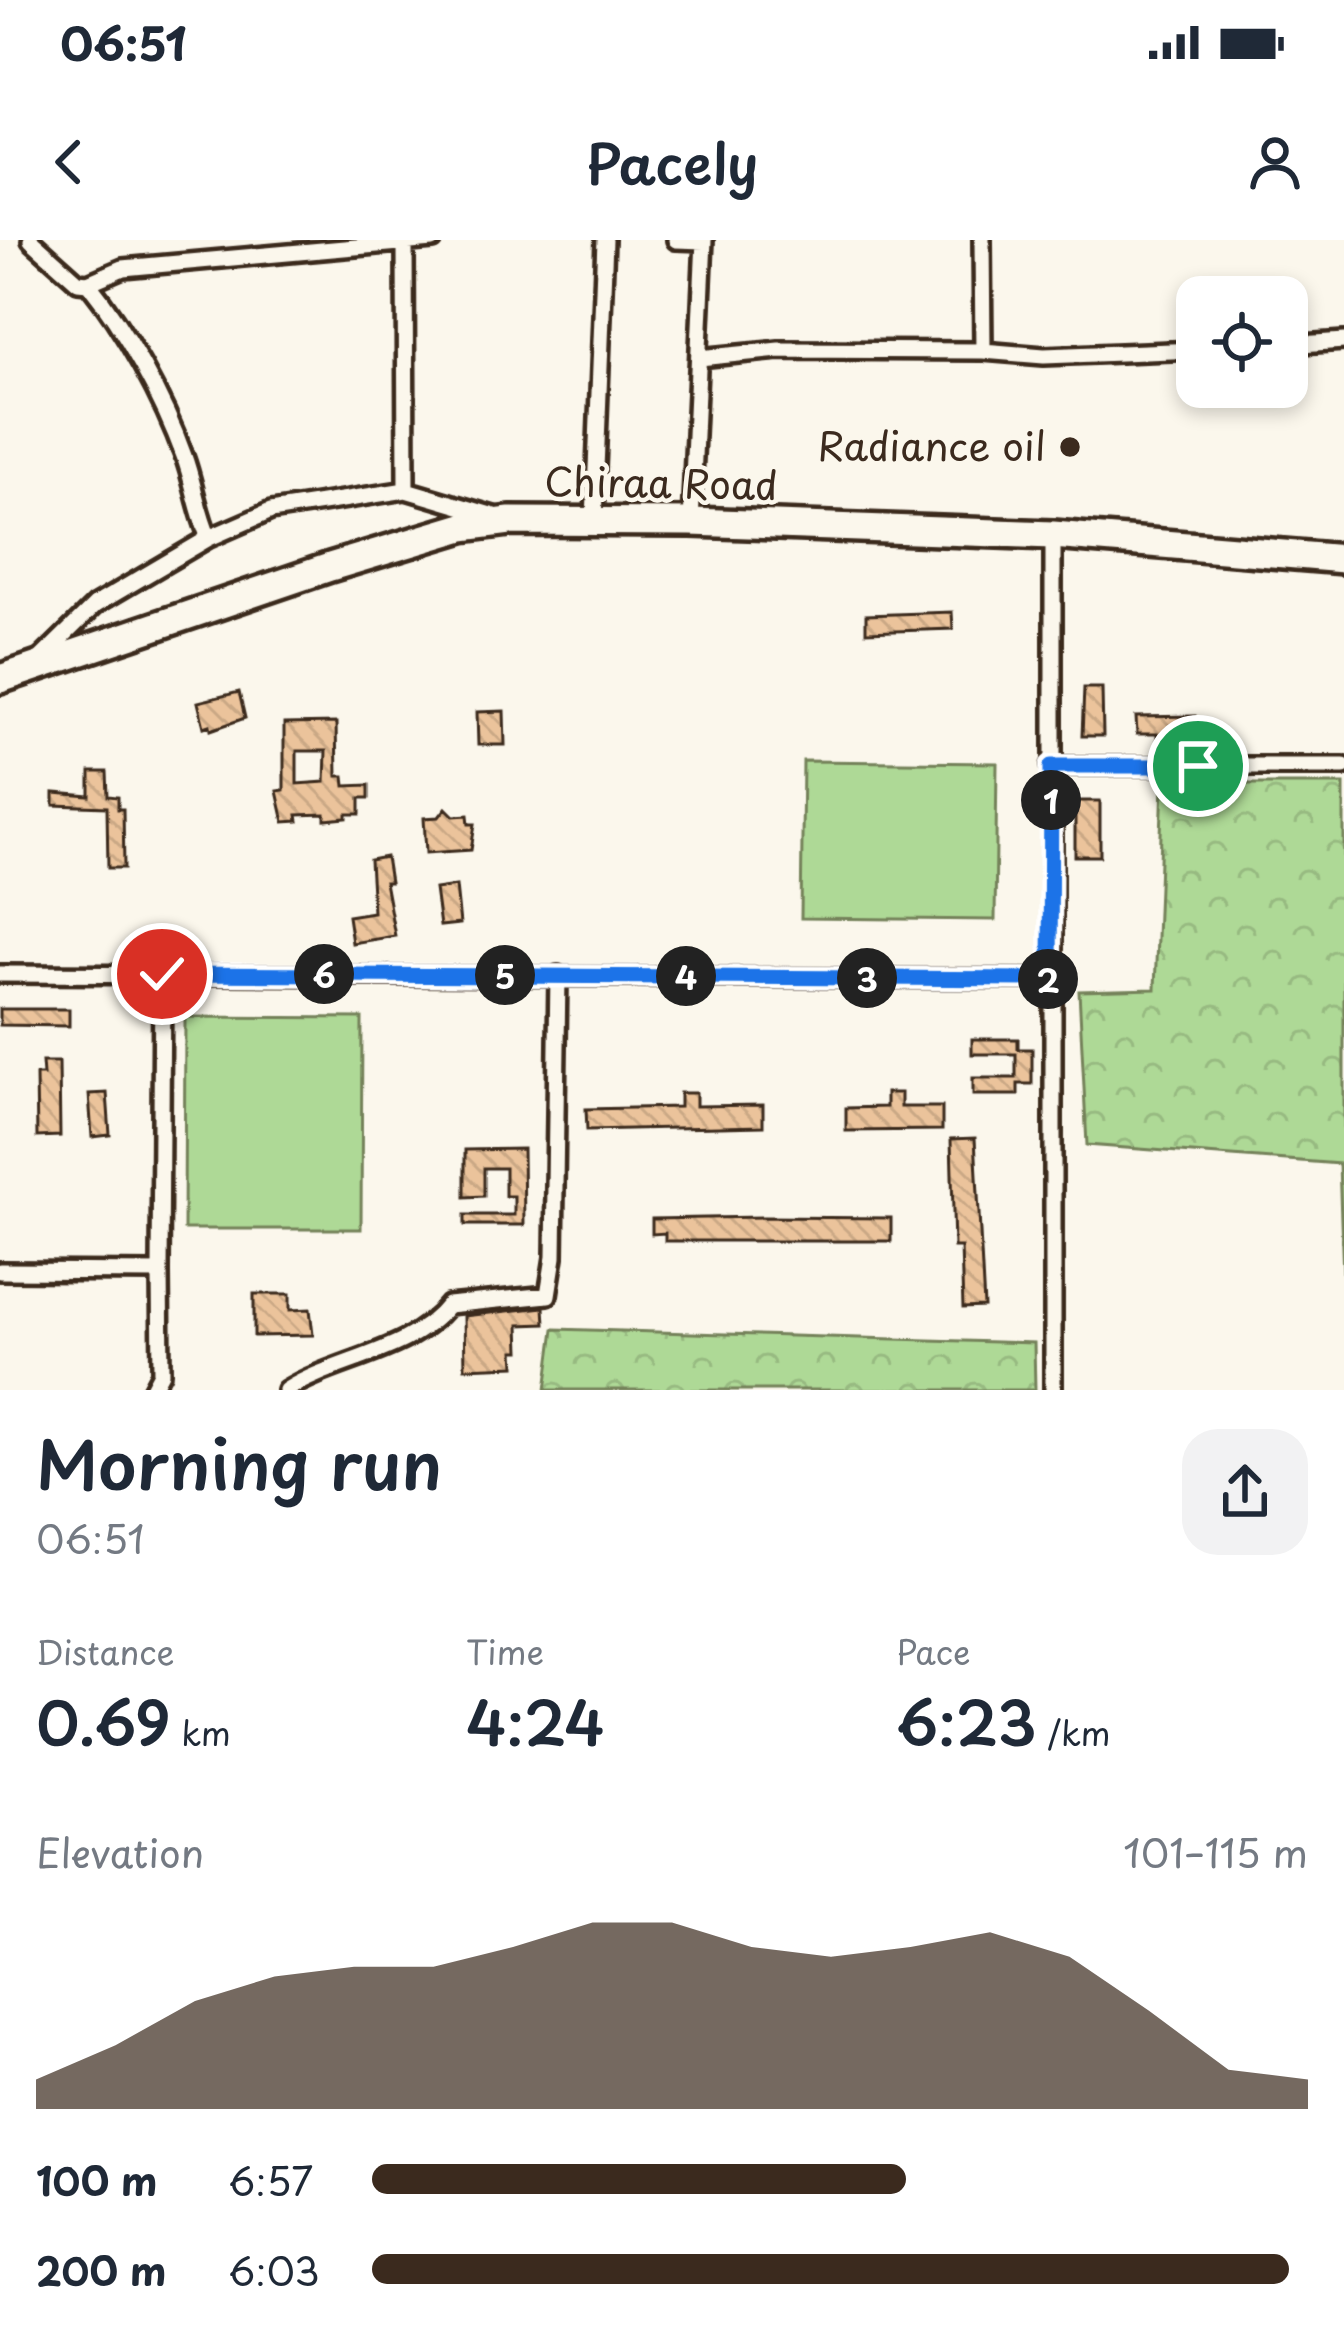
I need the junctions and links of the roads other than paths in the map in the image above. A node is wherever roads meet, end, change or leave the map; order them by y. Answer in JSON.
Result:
{"nodes":[{"id":1,"x":31,"y":240,"type":"edge"},
{"id":2,"x":433,"y":240,"type":"edge"},
{"id":3,"x":605,"y":240,"type":"edge"},
{"id":4,"x":676,"y":240,"type":"edge"},
{"id":5,"x":982,"y":240,"type":"edge"},
{"id":6,"x":704,"y":241,"type":"edge"},
{"id":7,"x":405,"y":242,"type":"edge"},
{"id":8,"x":348,"y":245,"type":"edge"},
{"id":9,"x":227,"y":248,"type":"edge"},
{"id":10,"x":88,"y":283,"type":"junction"},
{"id":11,"x":1344,"y":341,"type":"edge"},
{"id":12,"x":1308,"y":344,"type":"edge"},
{"id":13,"x":983,"y":351,"type":"junction"},
{"id":14,"x":1176,"y":351,"type":"edge"},
{"id":15,"x":699,"y":358,"type":"junction"},
{"id":16,"x":406,"y":490,"type":"junction"},
{"id":17,"x":594,"y":520,"type":"junction"},
{"id":18,"x":510,"y":521,"type":"junction"},
{"id":19,"x":691,"y":523,"type":"junction"},
{"id":20,"x":1053,"y":535,"type":"junction"},
{"id":21,"x":208,"y":538,"type":"junction"},
{"id":22,"x":1344,"y":559,"type":"edge"},
{"id":23,"x":30,"y":668,"type":"junction"},
{"id":24,"x":0,"y":679,"type":"edge"},
{"id":25,"x":1051,"y":766,"type":"junction"},
{"id":26,"x":1344,"y":766,"type":"edge"},
{"id":27,"x":0,"y":974,"type":"edge"},
{"id":28,"x":162,"y":974,"type":"junction"},
{"id":29,"x":558,"y":975,"type":"junction"},
{"id":30,"x":1050,"y":979,"type":"junction"},
{"id":31,"x":0,"y":1271,"type":"edge"},
{"id":32,"x":160,"y":1272,"type":"junction"},
{"id":33,"x":152,"y":1390,"type":"edge"},
{"id":34,"x":286,"y":1390,"type":"edge"},
{"id":35,"x":1053,"y":1390,"type":"edge"}],
"edges":[{"from":1,"to":10,"type":"street"},
{"from":2,"to":7,"type":"street"},
{"from":3,"to":17,"type":"street"},
{"from":4,"to":6,"type":"street"},
{"from":5,"to":13,"type":"street"},
{"from":6,"to":15,"type":"street"},
{"from":7,"to":8,"type":"street"},
{"from":7,"to":16,"type":"street"},
{"from":8,"to":9,"type":"street"},
{"from":9,"to":10,"type":"street"},
{"from":10,"to":21,"type":"street"},
{"from":11,"to":12,"type":"street"},
{"from":13,"to":14,"type":"street"},
{"from":13,"to":15,"type":"street"},
{"from":15,"to":19,"type":"street"},
{"from":16,"to":18,"type":"street"},
{"from":16,"to":21,"type":"street"},
{"from":17,"to":18,"type":"highway","name":"Chiraa Road"},
{"from":17,"to":19,"type":"highway","name":"Chiraa Road"},
{"from":18,"to":23,"type":"highway","name":"Chiraa Road"},
{"from":19,"to":20,"type":"highway","name":"Chiraa Road"},
{"from":20,"to":22,"type":"highway","name":"Chiraa Road"},
{"from":20,"to":25,"type":"street"},
{"from":21,"to":23,"type":"street"},
{"from":23,"to":24,"type":"highway","name":"Chiraa Road"},
{"from":25,"to":26,"type":"street"},
{"from":25,"to":30,"type":"street"},
{"from":27,"to":28,"type":"street"},
{"from":28,"to":29,"type":"street"},
{"from":28,"to":32,"type":"street"},
{"from":29,"to":30,"type":"street"},
{"from":29,"to":34,"type":"street"},
{"from":30,"to":35,"type":"street"},
{"from":31,"to":32,"type":"street"},
{"from":32,"to":33,"type":"street"}]}
